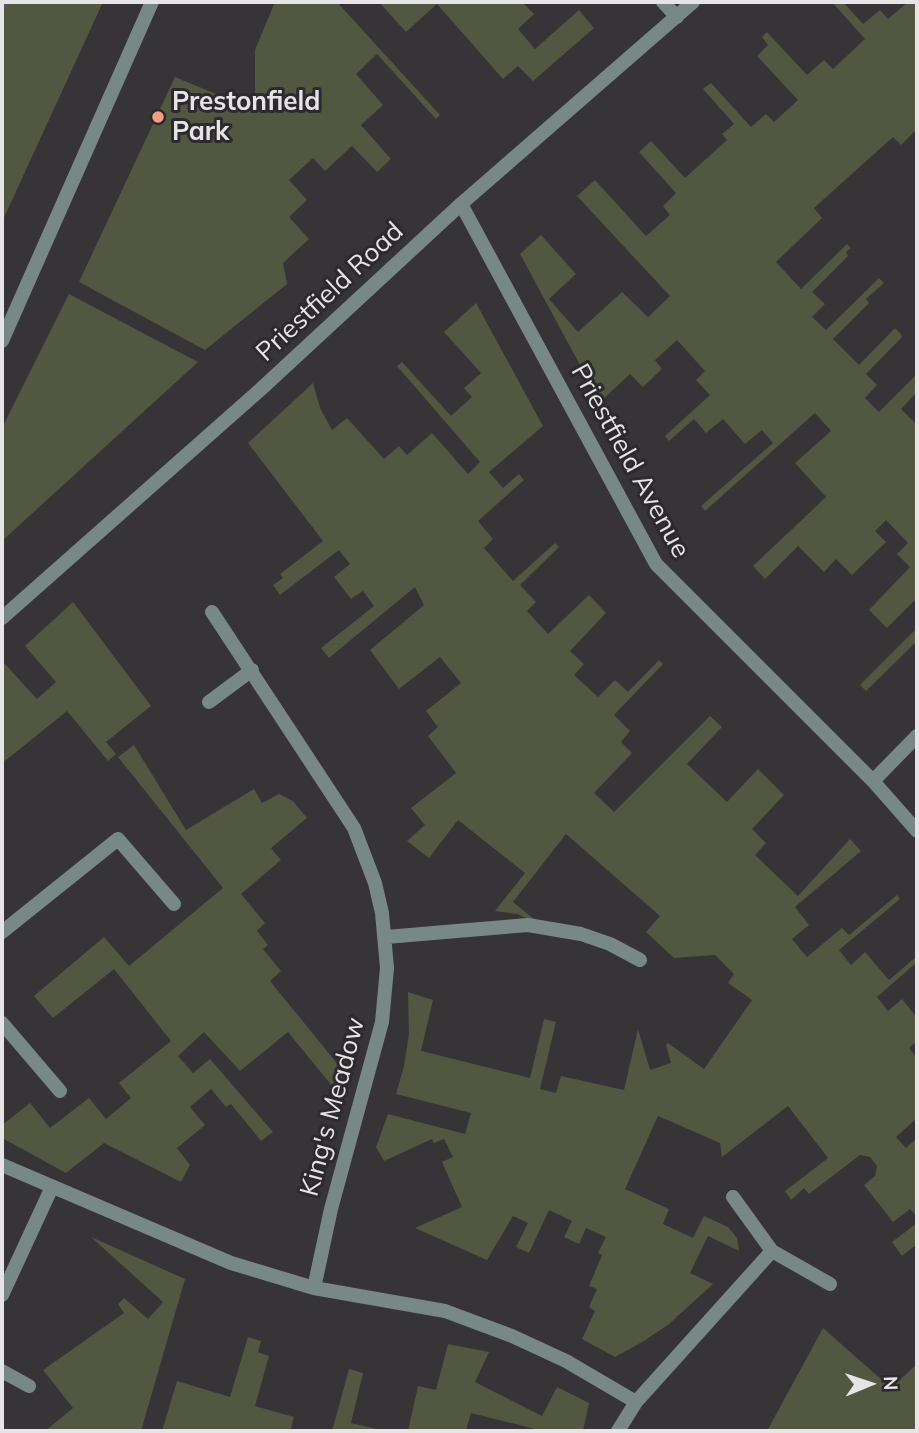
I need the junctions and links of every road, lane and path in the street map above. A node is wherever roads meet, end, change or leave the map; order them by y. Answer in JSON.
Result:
{"nodes":[{"id":1,"x":152,"y":2,"type":"edge"},
{"id":2,"x":663,"y":2,"type":"edge"},
{"id":3,"x":693,"y":2,"type":"edge"},
{"id":4,"x":677,"y":17,"type":"junction"},
{"id":5,"x":461,"y":204,"type":"junction"},
{"id":6,"x":2,"y":341,"type":"edge"},
{"id":7,"x":212,"y":612,"type":"dead end"},
{"id":8,"x":2,"y":618,"type":"edge"},
{"id":9,"x":252,"y":670,"type":"junction"},
{"id":10,"x":209,"y":702,"type":"dead end"},
{"id":11,"x":917,"y":736,"type":"edge"},
{"id":12,"x":873,"y":781,"type":"junction"},
{"id":13,"x":917,"y":831,"type":"edge"},
{"id":14,"x":174,"y":904,"type":"dead end"},
{"id":15,"x":2,"y":932,"type":"edge"},
{"id":16,"x":386,"y":937,"type":"junction"},
{"id":17,"x":640,"y":960,"type":"dead end"},
{"id":18,"x":2,"y":1023,"type":"edge"},
{"id":19,"x":60,"y":1091,"type":"dead end"},
{"id":20,"x":2,"y":1165,"type":"edge"},
{"id":21,"x":52,"y":1187,"type":"junction"},
{"id":22,"x":733,"y":1197,"type":"dead end"},
{"id":23,"x":772,"y":1251,"type":"junction"},
{"id":24,"x":830,"y":1284,"type":"dead end"},
{"id":25,"x":314,"y":1287,"type":"junction"},
{"id":26,"x":2,"y":1295,"type":"edge"},
{"id":27,"x":2,"y":1371,"type":"edge"},
{"id":28,"x":30,"y":1386,"type":"dead end"},
{"id":29,"x":636,"y":1402,"type":"junction"},
{"id":30,"x":618,"y":1431,"type":"edge"}],
"edges":[{"from":1,"to":6,"type":"street"},
{"from":2,"to":4,"type":"street"},
{"from":3,"to":4,"type":"street","name":"Priestfield Road"},
{"from":4,"to":5,"type":"street","name":"Priestfield Road"},
{"from":5,"to":8,"type":"street","name":"Priestfield Road"},
{"from":5,"to":12,"type":"street","name":"Priestfield Avenue"},
{"from":7,"to":9,"type":"street","name":"King's Meadow"},
{"from":9,"to":10,"type":"street"},
{"from":9,"to":16,"type":"street","name":"King's Meadow"},
{"from":11,"to":12,"type":"street"},
{"from":12,"to":13,"type":"street","name":"Priestfield Avenue"},
{"from":14,"to":15,"type":"street"},
{"from":16,"to":17,"type":"street"},
{"from":16,"to":25,"type":"street","name":"King's Meadow"},
{"from":18,"to":19,"type":"street"},
{"from":20,"to":21,"type":"street"},
{"from":21,"to":25,"type":"street"},
{"from":21,"to":26,"type":"street"},
{"from":22,"to":23,"type":"street"},
{"from":23,"to":24,"type":"street"},
{"from":23,"to":29,"type":"street"},
{"from":25,"to":29,"type":"street"},
{"from":27,"to":28,"type":"street"},
{"from":29,"to":30,"type":"street"}]}
